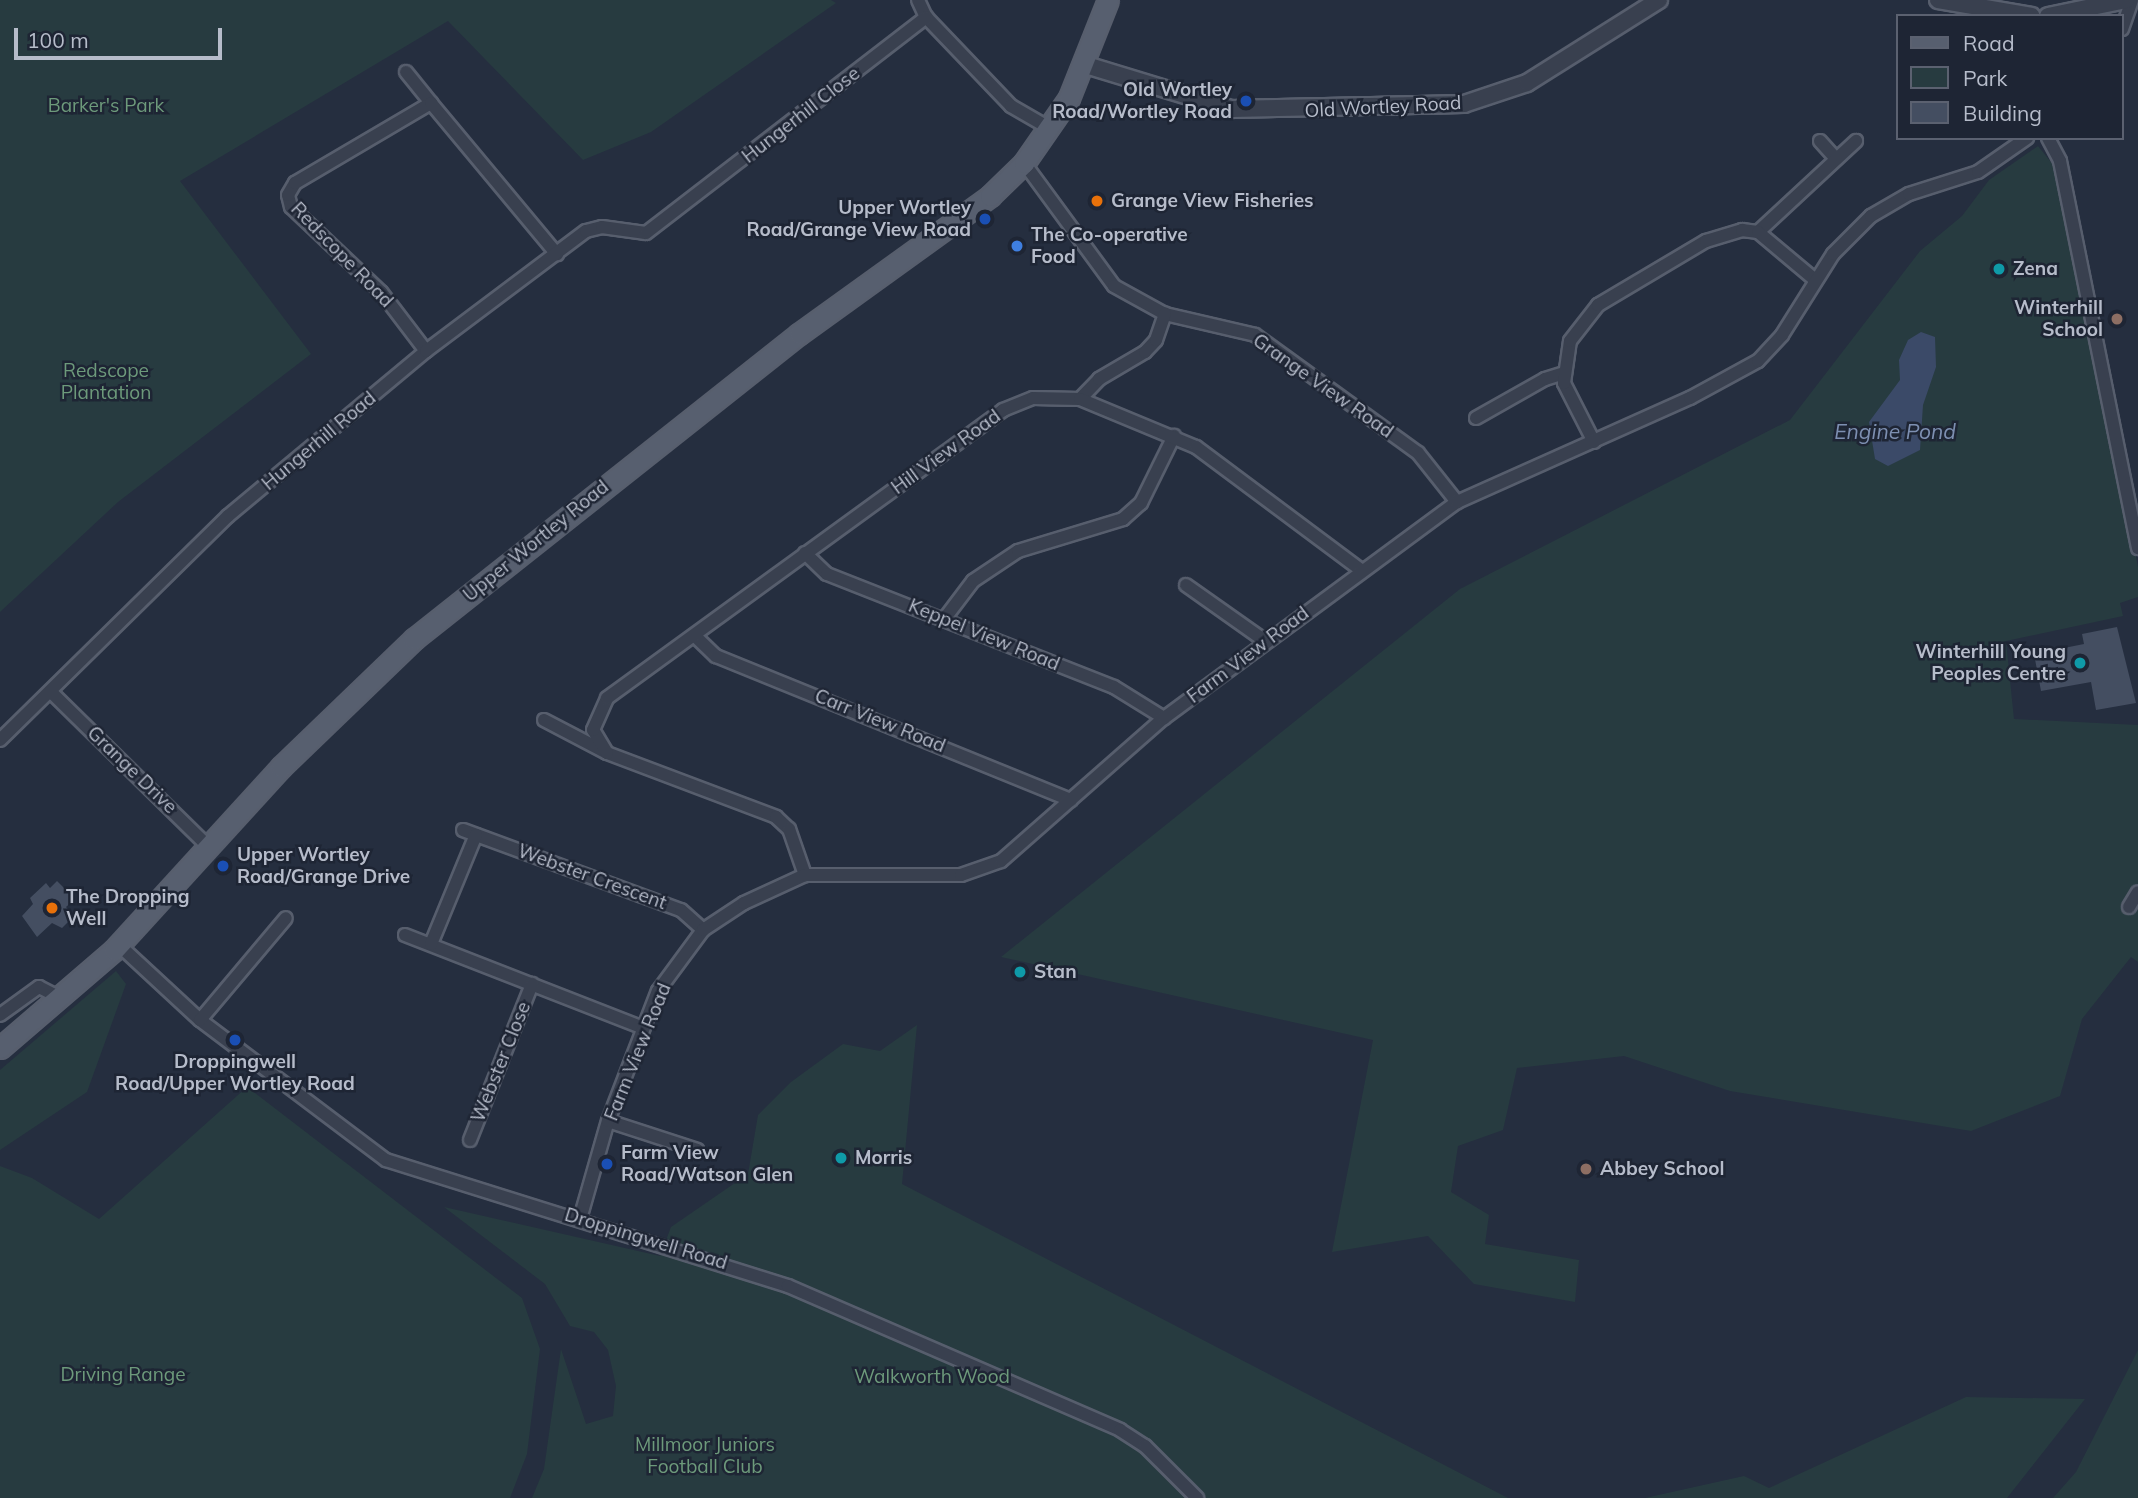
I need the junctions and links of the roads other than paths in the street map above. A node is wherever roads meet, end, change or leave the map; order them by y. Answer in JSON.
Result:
{"nodes":[{"id":1,"x":918,"y":0,"type":"edge"},
{"id":2,"x":1108,"y":0,"type":"edge"},
{"id":3,"x":1659,"y":0,"type":"edge"},
{"id":4,"x":1938,"y":0,"type":"edge"},
{"id":5,"x":2126,"y":0,"type":"edge"},
{"id":6,"x":2132,"y":0,"type":"edge"},
{"id":7,"x":2097,"y":13,"type":"edge"},
{"id":8,"x":2020,"y":14,"type":"edge"},
{"id":9,"x":926,"y":17,"type":"junction"},
{"id":10,"x":2124,"y":23,"type":"edge"},
{"id":11,"x":1086,"y":65,"type":"junction"},
{"id":12,"x":406,"y":72,"type":"dead end"},
{"id":13,"x":431,"y":103,"type":"junction"},
{"id":14,"x":1051,"y":129,"type":"junction"},
{"id":15,"x":2025,"y":140,"type":"edge"},
{"id":16,"x":2049,"y":140,"type":"edge"},
{"id":17,"x":1820,"y":141,"type":"dead end"},
{"id":18,"x":1856,"y":141,"type":"dead end"},
{"id":19,"x":1836,"y":159,"type":"junction"},
{"id":20,"x":1024,"y":163,"type":"junction"},
{"id":21,"x":677,"y":213,"type":"joint"},
{"id":22,"x":1758,"y":232,"type":"junction"},
{"id":23,"x":557,"y":254,"type":"junction"},
{"id":24,"x":1814,"y":279,"type":"junction"},
{"id":25,"x":1165,"y":314,"type":"junction"},
{"id":26,"x":426,"y":351,"type":"junction"},
{"id":27,"x":1564,"y":373,"type":"junction"},
{"id":28,"x":1080,"y":399,"type":"junction"},
{"id":29,"x":1481,"y":412,"type":"dead end"},
{"id":30,"x":1174,"y":436,"type":"junction"},
{"id":31,"x":1594,"y":442,"type":"junction"},
{"id":32,"x":1457,"y":502,"type":"junction"},
{"id":33,"x":2138,"y":548,"type":"edge"},
{"id":34,"x":805,"y":553,"type":"junction"},
{"id":35,"x":1361,"y":570,"type":"junction"},
{"id":36,"x":1186,"y":585,"type":"dead end"},
{"id":37,"x":945,"y":618,"type":"junction"},
{"id":38,"x":695,"y":636,"type":"junction"},
{"id":39,"x":1265,"y":641,"type":"junction"},
{"id":40,"x":51,"y":692,"type":"junction"},
{"id":41,"x":1164,"y":718,"type":"junction"},
{"id":42,"x":544,"y":720,"type":"dead end"},
{"id":43,"x":0,"y":740,"type":"edge"},
{"id":44,"x":607,"y":753,"type":"junction"},
{"id":45,"x":1071,"y":800,"type":"junction"},
{"id":46,"x":211,"y":849,"type":"junction"},
{"id":47,"x":805,"y":875,"type":"junction"},
{"id":48,"x":2138,"y":892,"type":"edge"},
{"id":49,"x":2129,"y":906,"type":"dead end"},
{"id":50,"x":286,"y":918,"type":"dead end"},
{"id":51,"x":703,"y":930,"type":"junction"},
{"id":52,"x":405,"y":935,"type":"dead end"},
{"id":53,"x":430,"y":944,"type":"junction"},
{"id":54,"x":119,"y":945,"type":"junction"},
{"id":55,"x":532,"y":984,"type":"junction"},
{"id":56,"x":59,"y":997,"type":"junction"},
{"id":57,"x":0,"y":1016,"type":"edge"},
{"id":58,"x":201,"y":1020,"type":"junction"},
{"id":59,"x":644,"y":1028,"type":"junction"},
{"id":60,"x":0,"y":1048,"type":"edge"},
{"id":61,"x":608,"y":1121,"type":"junction"},
{"id":62,"x":470,"y":1140,"type":"dead end"},
{"id":63,"x":697,"y":1150,"type":"dead end"},
{"id":64,"x":580,"y":1219,"type":"junction"},
{"id":65,"x":1197,"y":1498,"type":"edge"}],
"edges":[{"from":1,"to":9,"type":"street"},
{"from":2,"to":11,"type":"main road","name":"Upper Wortley Road"},
{"from":3,"to":11,"type":"street","name":"Old Wortley Road"},
{"from":4,"to":8,"type":"street"},
{"from":5,"to":7,"type":"street"},
{"from":6,"to":10,"type":"street"},
{"from":9,"to":14,"type":"street"},
{"from":9,"to":21,"type":"street","name":"Hungerhill Close"},
{"from":11,"to":14,"type":"main road","name":"Upper Wortley Road"},
{"from":12,"to":13,"type":"street"},
{"from":13,"to":23,"type":"street"},
{"from":13,"to":26,"type":"street","name":"Redscope Road"},
{"from":14,"to":20,"type":"main road","name":"Upper Wortley Road"},
{"from":15,"to":24,"type":"street","name":"Farm View Road"},
{"from":16,"to":33,"type":"street"},
{"from":17,"to":19,"type":"street"},
{"from":18,"to":19,"type":"street"},
{"from":19,"to":22,"type":"street"},
{"from":20,"to":25,"type":"street","name":"Grange View Road"},
{"from":20,"to":46,"type":"main road","name":"Upper Wortley Road"},
{"from":21,"to":23,"type":"street","name":"Hungerhill Road"},
{"from":22,"to":24,"type":"street"},
{"from":22,"to":27,"type":"street"},
{"from":23,"to":26,"type":"street","name":"Hungerhill Road"},
{"from":24,"to":31,"type":"street","name":"Farm View Road"},
{"from":25,"to":28,"type":"street"},
{"from":25,"to":32,"type":"street","name":"Grange View Road"},
{"from":26,"to":40,"type":"street","name":"Hungerhill Road"},
{"from":27,"to":29,"type":"street"},
{"from":27,"to":31,"type":"street"},
{"from":28,"to":30,"type":"street","name":"Hill View Road"},
{"from":28,"to":34,"type":"street","name":"Hill View Road"},
{"from":30,"to":35,"type":"street","name":"Hill View Road"},
{"from":30,"to":37,"type":"street"},
{"from":31,"to":32,"type":"street","name":"Farm View Road"},
{"from":32,"to":35,"type":"street","name":"Farm View Road"},
{"from":34,"to":37,"type":"street","name":"Keppel View Road"},
{"from":34,"to":38,"type":"street","name":"Hill View Road"},
{"from":35,"to":39,"type":"street","name":"Farm View Road"},
{"from":36,"to":39,"type":"street"},
{"from":37,"to":41,"type":"street","name":"Keppel View Road"},
{"from":38,"to":44,"type":"street","name":"Hill View Road"},
{"from":38,"to":45,"type":"street","name":"Carr View Road"},
{"from":39,"to":41,"type":"street","name":"Farm View Road"},
{"from":40,"to":43,"type":"street","name":"Hungerhill Road"},
{"from":40,"to":46,"type":"street","name":"Grange Drive"},
{"from":41,"to":45,"type":"street","name":"Farm View Road"},
{"from":42,"to":44,"type":"street"},
{"from":44,"to":47,"type":"street"},
{"from":45,"to":47,"type":"street","name":"Farm View Road"},
{"from":46,"to":54,"type":"main road","name":"Upper Wortley Road"},
{"from":47,"to":51,"type":"street","name":"Farm View Road"},
{"from":48,"to":49,"type":"street"},
{"from":50,"to":58,"type":"street"},
{"from":51,"to":53,"type":"street","name":"Webster Crescent"},
{"from":51,"to":59,"type":"street","name":"Farm View Road"},
{"from":52,"to":53,"type":"street"},
{"from":53,"to":55,"type":"street"},
{"from":54,"to":56,"type":"main road","name":"Upper Wortley Road"},
{"from":54,"to":58,"type":"street","name":"Droppingwell Road"},
{"from":55,"to":59,"type":"street"},
{"from":55,"to":62,"type":"street","name":"Webster Close"},
{"from":56,"to":57,"type":"street"},
{"from":56,"to":60,"type":"main road","name":"Upper Wortley Road"},
{"from":58,"to":64,"type":"street","name":"Droppingwell Road"},
{"from":59,"to":61,"type":"street","name":"Farm View Road"},
{"from":61,"to":63,"type":"street"},
{"from":61,"to":64,"type":"street","name":"Farm View Road"},
{"from":64,"to":65,"type":"street","name":"Droppingwell Road"}]}
